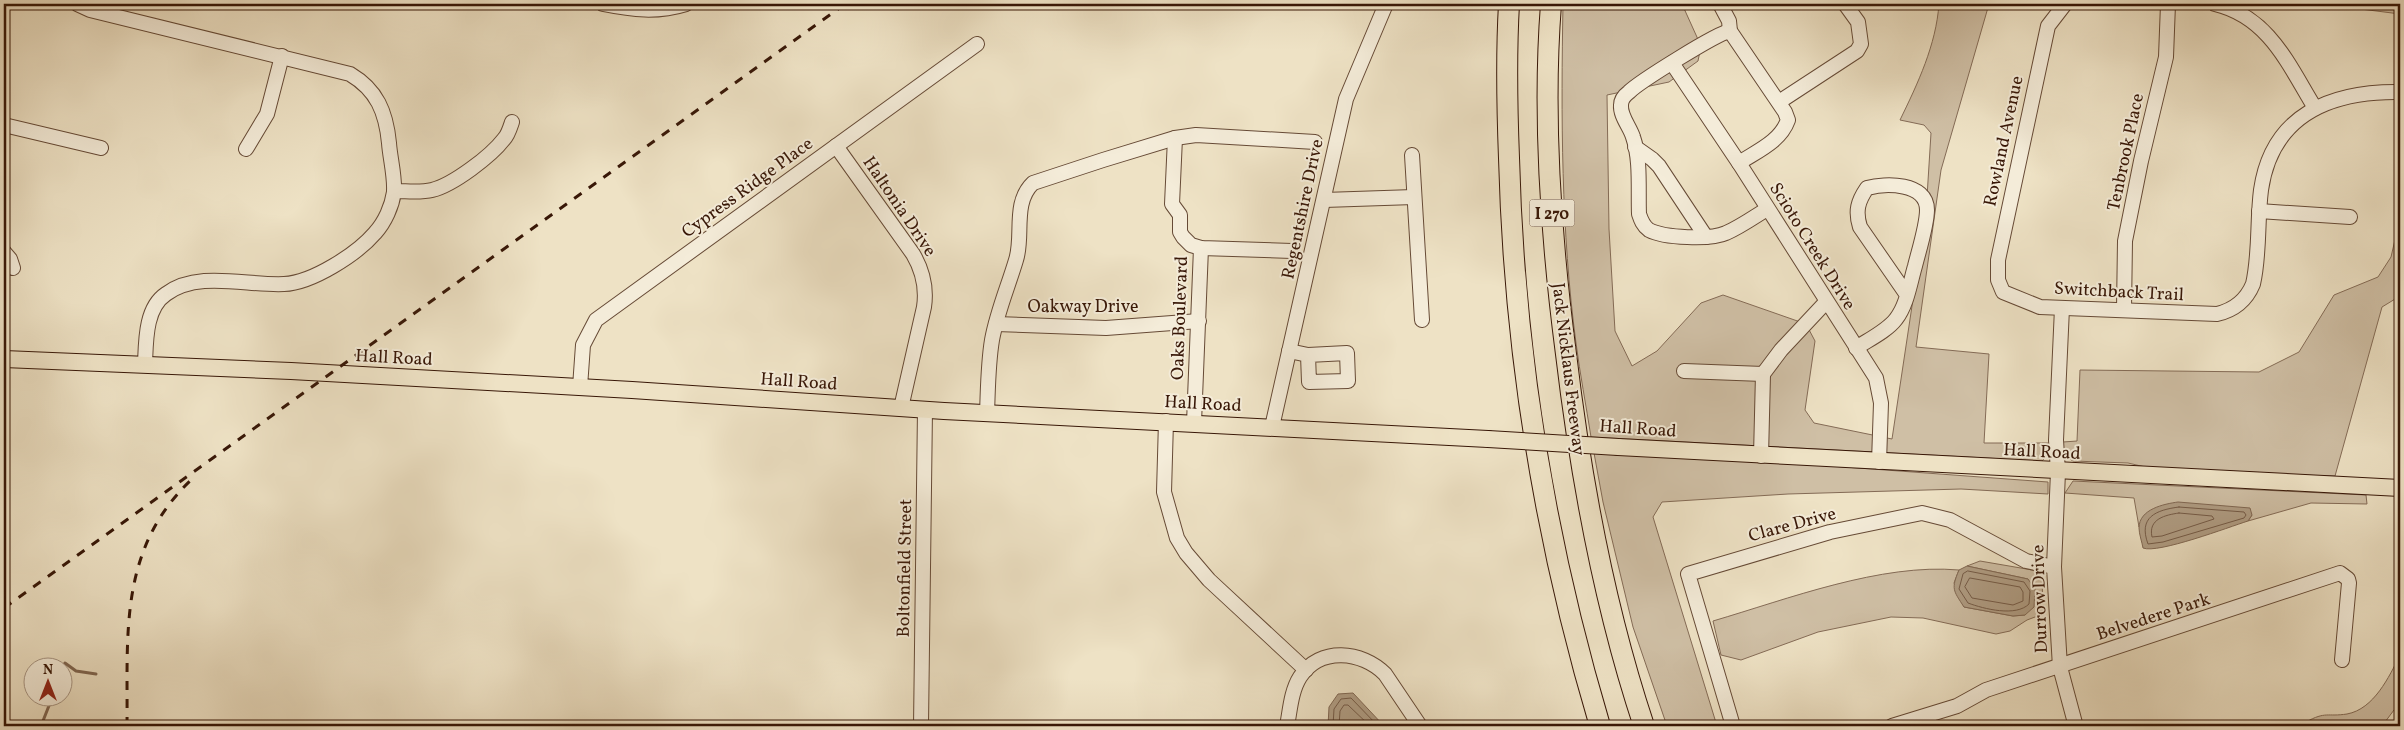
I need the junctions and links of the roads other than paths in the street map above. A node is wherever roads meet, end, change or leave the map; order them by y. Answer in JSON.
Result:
{"nodes":[{"id":1,"x":78,"y":4,"type":"edge"},
{"id":2,"x":603,"y":4,"type":"edge"},
{"id":3,"x":686,"y":4,"type":"edge"},
{"id":4,"x":1386,"y":4,"type":"edge"},
{"id":5,"x":1509,"y":4,"type":"edge"},
{"id":6,"x":1551,"y":4,"type":"edge"},
{"id":7,"x":1720,"y":4,"type":"edge"},
{"id":8,"x":1845,"y":4,"type":"edge"},
{"id":9,"x":2065,"y":4,"type":"edge"},
{"id":10,"x":2168,"y":4,"type":"edge"},
{"id":11,"x":2214,"y":4,"type":"edge"},
{"id":12,"x":1730,"y":31,"type":"junction"},
{"id":13,"x":977,"y":44,"type":"dead end"},
{"id":14,"x":282,"y":56,"type":"junction"},
{"id":15,"x":1672,"y":63,"type":"junction"},
{"id":16,"x":2400,"y":92,"type":"edge"},
{"id":17,"x":1779,"y":102,"type":"junction"},
{"id":18,"x":2315,"y":108,"type":"junction"},
{"id":19,"x":512,"y":122,"type":"dead end"},
{"id":20,"x":4,"y":125,"type":"edge"},
{"id":21,"x":1175,"y":138,"type":"junction"},
{"id":22,"x":1315,"y":142,"type":"dead end"},
{"id":23,"x":836,"y":146,"type":"junction"},
{"id":24,"x":101,"y":148,"type":"dead end"},
{"id":25,"x":1635,"y":148,"type":"junction"},
{"id":26,"x":246,"y":149,"type":"dead end"},
{"id":27,"x":1412,"y":155,"type":"dead end"},
{"id":28,"x":1739,"y":163,"type":"junction"},
{"id":29,"x":394,"y":190,"type":"junction"},
{"id":30,"x":1414,"y":197,"type":"junction"},
{"id":31,"x":1324,"y":200,"type":"junction"},
{"id":32,"x":1767,"y":209,"type":"junction"},
{"id":33,"x":2259,"y":211,"type":"junction"},
{"id":34,"x":2350,"y":217,"type":"dead end"},
{"id":35,"x":1706,"y":237,"type":"junction"},
{"id":36,"x":1201,"y":248,"type":"junction"},
{"id":37,"x":1292,"y":251,"type":"dead end"},
{"id":38,"x":4,"y":252,"type":"edge"},
{"id":39,"x":14,"y":268,"type":"dead end"},
{"id":40,"x":2003,"y":292,"type":"joint"},
{"id":41,"x":1907,"y":294,"type":"junction"},
{"id":42,"x":1826,"y":302,"type":"junction"},
{"id":43,"x":2062,"y":308,"type":"junction"},
{"id":44,"x":2124,"y":309,"type":"junction"},
{"id":45,"x":1422,"y":320,"type":"dead end"},
{"id":46,"x":1199,"y":321,"type":"junction"},
{"id":47,"x":996,"y":324,"type":"junction"},
{"id":48,"x":1856,"y":348,"type":"junction"},
{"id":49,"x":1290,"y":351,"type":"junction"},
{"id":50,"x":1308,"y":355,"type":"dead end"},
{"id":51,"x":4,"y":359,"type":"edge"},
{"id":52,"x":145,"y":364,"type":"junction"},
{"id":53,"x":1684,"y":371,"type":"dead end"},
{"id":54,"x":1763,"y":374,"type":"junction"},
{"id":55,"x":580,"y":387,"type":"junction"},
{"id":56,"x":901,"y":408,"type":"junction"},
{"id":57,"x":925,"y":409,"type":"junction"},
{"id":58,"x":987,"y":413,"type":"junction"},
{"id":59,"x":1166,"y":421,"type":"junction"},
{"id":60,"x":1194,"y":423,"type":"junction"},
{"id":61,"x":1272,"y":427,"type":"junction"},
{"id":62,"x":1761,"y":456,"type":"junction"},
{"id":63,"x":1879,"y":462,"type":"junction"},
{"id":64,"x":2058,"y":472,"type":"junction"},
{"id":65,"x":2400,"y":488,"type":"edge"},
{"id":66,"x":2054,"y":567,"type":"junction"},
{"id":67,"x":2342,"y":660,"type":"dead end"},
{"id":68,"x":2060,"y":667,"type":"junction"},
{"id":69,"x":1306,"y":670,"type":"junction"},
{"id":70,"x":2075,"y":724,"type":"dead end"},
{"id":71,"x":921,"y":726,"type":"edge"},
{"id":72,"x":1287,"y":726,"type":"edge"},
{"id":73,"x":1420,"y":726,"type":"edge"},
{"id":74,"x":1600,"y":726,"type":"edge"},
{"id":75,"x":1644,"y":726,"type":"edge"},
{"id":76,"x":1733,"y":726,"type":"edge"},
{"id":77,"x":1892,"y":726,"type":"edge"}],
"edges":[{"from":1,"to":14,"type":"street"},
{"from":2,"to":3,"type":"street"},
{"from":4,"to":31,"type":"street","name":"Regentshire Drive"},
{"from":5,"to":74,"type":"highway","number":"I 270"},
{"from":6,"to":75,"type":"highway","name":"Jack Nicklaus Freeway","number":"I 270"},
{"from":7,"to":12,"type":"street"},
{"from":8,"to":17,"type":"street"},
{"from":9,"to":40,"type":"street","name":"Rowland Avenue"},
{"from":10,"to":44,"type":"street","name":"Tenbrook Place"},
{"from":11,"to":18,"type":"street"},
{"from":12,"to":15,"type":"street"},
{"from":12,"to":17,"type":"street"},
{"from":13,"to":23,"type":"street","name":"Cypress Ridge Place"},
{"from":14,"to":26,"type":"street"},
{"from":14,"to":29,"type":"street"},
{"from":15,"to":25,"type":"street"},
{"from":15,"to":28,"type":"street","name":"Scioto Creek Drive"},
{"from":16,"to":18,"type":"street"},
{"from":17,"to":28,"type":"street"},
{"from":18,"to":33,"type":"street"},
{"from":19,"to":29,"type":"street"},
{"from":20,"to":24,"type":"street"},
{"from":21,"to":22,"type":"street"},
{"from":21,"to":36,"type":"street","name":"Oaks Boulevard"},
{"from":21,"to":47,"type":"street"},
{"from":23,"to":55,"type":"street","name":"Cypress Ridge Place"},
{"from":23,"to":56,"type":"street","name":"Haltonia Drive"},
{"from":25,"to":35,"type":"street"},
{"from":25,"to":35,"type":"street"},
{"from":27,"to":30,"type":"street"},
{"from":28,"to":32,"type":"street","name":"Scioto Creek Drive"},
{"from":29,"to":52,"type":"street"},
{"from":30,"to":31,"type":"street"},
{"from":30,"to":45,"type":"street"},
{"from":31,"to":49,"type":"street","name":"Regentshire Drive"},
{"from":32,"to":35,"type":"street"},
{"from":32,"to":42,"type":"street","name":"Scioto Creek Drive"},
{"from":33,"to":34,"type":"street"},
{"from":33,"to":44,"type":"street","name":"Switchback Trail"},
{"from":36,"to":37,"type":"street"},
{"from":36,"to":46,"type":"street","name":"Oaks Boulevard"},
{"from":38,"to":39,"type":"street"},
{"from":40,"to":43,"type":"street","name":"Switchback Trail"},
{"from":41,"to":41,"type":"street"},
{"from":41,"to":48,"type":"street"},
{"from":42,"to":48,"type":"street","name":"Scioto Creek Drive"},
{"from":42,"to":54,"type":"street"},
{"from":43,"to":44,"type":"street","name":"Switchback Trail"},
{"from":43,"to":64,"type":"street","name":"Durrow Drive"},
{"from":46,"to":47,"type":"street","name":"Oakway Drive"},
{"from":46,"to":60,"type":"street","name":"Oaks Boulevard"},
{"from":47,"to":58,"type":"street"},
{"from":48,"to":63,"type":"street","name":"Scioto Creek Drive"},
{"from":49,"to":50,"type":"street"},
{"from":49,"to":61,"type":"street","name":"Regentshire Drive"},
{"from":51,"to":52,"type":"main road","name":"Hall Road"},
{"from":52,"to":55,"type":"main road","name":"Hall Road"},
{"from":53,"to":54,"type":"street"},
{"from":54,"to":62,"type":"street"},
{"from":55,"to":56,"type":"main road","name":"Hall Road"},
{"from":56,"to":57,"type":"main road","name":"Hall Road"},
{"from":57,"to":58,"type":"main road","name":"Hall Road"},
{"from":57,"to":71,"type":"street","name":"Boltonfield Street"},
{"from":58,"to":59,"type":"main road","name":"Hall Road"},
{"from":59,"to":60,"type":"main road","name":"Hall Road"},
{"from":59,"to":69,"type":"street"},
{"from":60,"to":61,"type":"main road","name":"Hall Road"},
{"from":61,"to":62,"type":"main road","name":"Hall Road","bridge":true},
{"from":62,"to":63,"type":"main road","name":"Hall Road"},
{"from":63,"to":64,"type":"main road","name":"Hall Road"},
{"from":64,"to":65,"type":"main road","name":"Hall Road"},
{"from":64,"to":66,"type":"street","name":"Durrow Drive"},
{"from":66,"to":68,"type":"street","name":"Durrow Drive"},
{"from":66,"to":76,"type":"street","name":"Clare Drive"},
{"from":67,"to":68,"type":"street","name":"Belvedere Park"},
{"from":68,"to":70,"type":"street","name":"Durrow Drive"},
{"from":68,"to":77,"type":"street","name":"Belvedere Park"},
{"from":69,"to":72,"type":"street"},
{"from":69,"to":73,"type":"street"}]}
